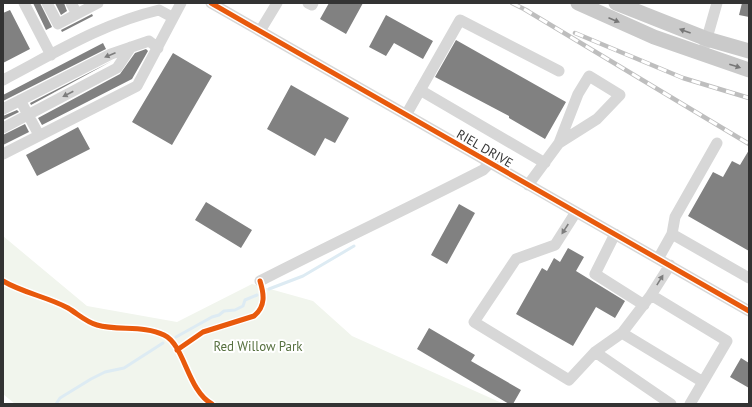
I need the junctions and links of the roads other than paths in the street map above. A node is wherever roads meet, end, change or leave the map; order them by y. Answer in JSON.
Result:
{"nodes":[{"id":1,"x":24,"y":3,"type":"edge"},
{"id":2,"x":48,"y":3,"type":"edge"},
{"id":3,"x":71,"y":3,"type":"edge"},
{"id":4,"x":150,"y":3,"type":"edge"},
{"id":5,"x":181,"y":3,"type":"edge"},
{"id":6,"x":211,"y":3,"type":"edge"},
{"id":7,"x":276,"y":3,"type":"edge"},
{"id":8,"x":308,"y":3,"type":"edge"},
{"id":9,"x":313,"y":3,"type":"edge"},
{"id":10,"x":578,"y":3,"type":"edge"},
{"id":11,"x":616,"y":3,"type":"edge"},
{"id":12,"x":717,"y":3,"type":"edge"},
{"id":13,"x":94,"y":4,"type":"edge"},
{"id":14,"x":159,"y":10,"type":"junction"},
{"id":15,"x":77,"y":14,"type":"junction"},
{"id":16,"x":172,"y":17,"type":"junction"},
{"id":17,"x":260,"y":31,"type":"junction"},
{"id":18,"x":707,"y":39,"type":"junction"},
{"id":19,"x":131,"y":47,"type":"junction"},
{"id":20,"x":158,"y":48,"type":"junction"},
{"id":21,"x":749,"y":51,"type":"edge"},
{"id":22,"x":51,"y":55,"type":"junction"},
{"id":23,"x":702,"y":55,"type":"junction"},
{"id":24,"x":749,"y":70,"type":"edge"},
{"id":25,"x":559,"y":72,"type":"dead end"},
{"id":26,"x":3,"y":80,"type":"edge"},
{"id":27,"x":420,"y":90,"type":"junction"},
{"id":28,"x":20,"y":100,"type":"junction"},
{"id":29,"x":3,"y":109,"type":"edge"},
{"id":30,"x":28,"y":115,"type":"junction"},
{"id":31,"x":406,"y":115,"type":"junction"},
{"id":32,"x":3,"y":128,"type":"edge"},
{"id":33,"x":39,"y":136,"type":"junction"},
{"id":34,"x":559,"y":143,"type":"junction"},
{"id":35,"x":717,"y":143,"type":"dead end"},
{"id":36,"x":3,"y":154,"type":"edge"},
{"id":37,"x":490,"y":163,"type":"junction"},
{"id":38,"x":545,"y":163,"type":"junction"},
{"id":39,"x":528,"y":185,"type":"junction"},
{"id":40,"x":576,"y":212,"type":"junction"},
{"id":41,"x":615,"y":234,"type":"junction"},
{"id":42,"x":672,"y":234,"type":"junction"},
{"id":43,"x":658,"y":259,"type":"junction"},
{"id":44,"x":670,"y":265,"type":"junction"},
{"id":45,"x":749,"y":278,"type":"edge"},
{"id":46,"x":260,"y":281,"type":"dead end"},
{"id":47,"x":651,"y":295,"type":"junction"},
{"id":48,"x":644,"y":305,"type":"junction"},
{"id":49,"x":749,"y":311,"type":"edge"},
{"id":50,"x":622,"y":333,"type":"junction"},
{"id":51,"x":595,"y":352,"type":"junction"},
{"id":52,"x":703,"y":382,"type":"junction"},
{"id":53,"x":671,"y":404,"type":"edge"},
{"id":54,"x":690,"y":404,"type":"edge"}],
"edges":[{"from":1,"to":22,"type":"street"},
{"from":2,"to":15,"type":"street"},
{"from":3,"to":15,"type":"street"},
{"from":4,"to":14,"type":"street"},
{"from":5,"to":16,"type":"street"},
{"from":6,"to":17,"type":"street","name":"RIEL DRIVE"},
{"from":7,"to":17,"type":"street"},
{"from":8,"to":9,"type":"street"},
{"from":10,"to":23,"type":"main road","one_way":true},
{"from":18,"to":11,"type":"main road","one_way":true},
{"from":12,"to":18,"type":"street"},
{"from":13,"to":15,"type":"street"},
{"from":14,"to":16,"type":"street"},
{"from":14,"to":22,"type":"street"},
{"from":16,"to":20,"type":"street"},
{"from":17,"to":31,"type":"street","name":"RIEL DRIVE"},
{"from":18,"to":21,"type":"main road"},
{"from":18,"to":23,"type":"street"},
{"from":19,"to":20,"type":"street"},
{"from":19,"to":28,"type":"street","one_way":true},
{"from":19,"to":30,"type":"street","one_way":true},
{"from":20,"to":33,"type":"street"},
{"from":22,"to":26,"type":"street"},
{"from":23,"to":24,"type":"main road","one_way":true},
{"from":25,"to":27,"type":"street"},
{"from":27,"to":31,"type":"street"},
{"from":27,"to":38,"type":"street"},
{"from":28,"to":29,"type":"street"},
{"from":28,"to":30,"type":"street"},
{"from":30,"to":32,"type":"street"},
{"from":30,"to":33,"type":"street"},
{"from":31,"to":37,"type":"street","name":"RIEL DRIVE"},
{"from":33,"to":36,"type":"street"},
{"from":34,"to":34,"type":"street"},
{"from":34,"to":38,"type":"street"},
{"from":35,"to":42,"type":"street"},
{"from":37,"to":39,"type":"street","name":"RIEL DRIVE"},
{"from":37,"to":46,"type":"street"},
{"from":38,"to":39,"type":"street"},
{"from":39,"to":40,"type":"street","name":"RIEL DRIVE"},
{"from":40,"to":41,"type":"street","name":"RIEL DRIVE"},
{"from":40,"to":51,"type":"street","one_way":true},
{"from":41,"to":43,"type":"street","name":"RIEL DRIVE"},
{"from":41,"to":48,"type":"street"},
{"from":42,"to":43,"type":"street"},
{"from":42,"to":45,"type":"street"},
{"from":43,"to":44,"type":"street","name":"RIEL DRIVE"},
{"from":47,"to":44,"type":"street","one_way":true},
{"from":44,"to":49,"type":"street","name":"RIEL DRIVE"},
{"from":47,"to":48,"type":"street"},
{"from":47,"to":52,"type":"street"},
{"from":48,"to":50,"type":"street"},
{"from":50,"to":51,"type":"street"},
{"from":50,"to":52,"type":"street"},
{"from":51,"to":53,"type":"street"},
{"from":52,"to":54,"type":"street"}]}
